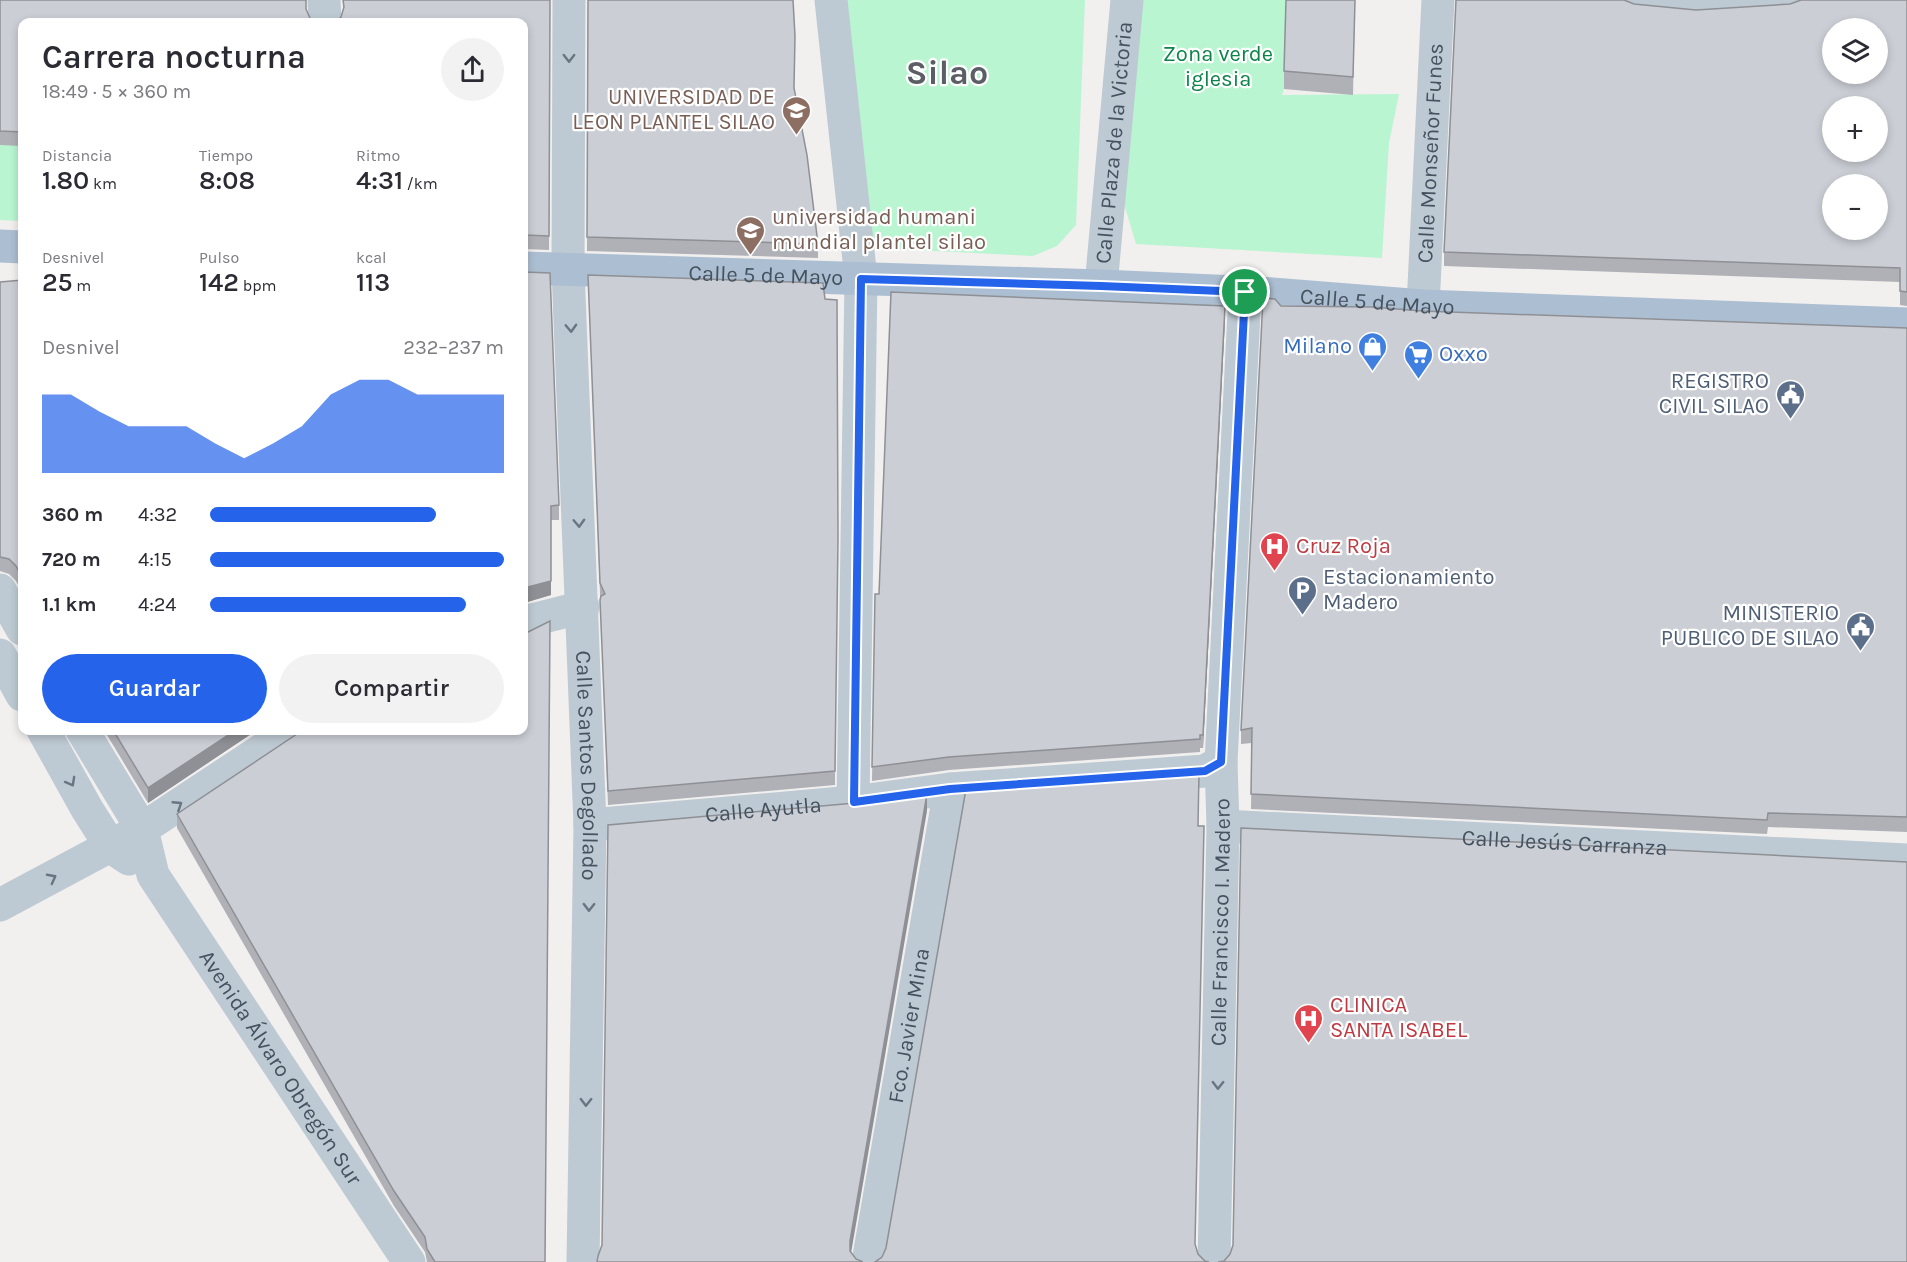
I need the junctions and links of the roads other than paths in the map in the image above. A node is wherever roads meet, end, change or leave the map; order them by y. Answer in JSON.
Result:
{"nodes":[{"id":1,"x":324,"y":0,"type":"edge"},
{"id":2,"x":569,"y":0,"type":"edge"},
{"id":3,"x":831,"y":0,"type":"edge"},
{"id":4,"x":1127,"y":0,"type":"edge"},
{"id":5,"x":1438,"y":0,"type":"edge"},
{"id":6,"x":1636,"y":0,"type":"edge"},
{"id":7,"x":1789,"y":0,"type":"edge"},
{"id":8,"x":325,"y":18,"type":"edge"},
{"id":9,"x":0,"y":246,"type":"edge"},
{"id":10,"x":18,"y":247,"type":"edge"},
{"id":11,"x":528,"y":268,"type":"edge"},
{"id":12,"x":568,"y":270,"type":"junction"},
{"id":13,"x":861,"y":279,"type":"junction"},
{"id":14,"x":1101,"y":286,"type":"junction"},
{"id":15,"x":1245,"y":292,"type":"junction"},
{"id":16,"x":1422,"y":306,"type":"junction"},
{"id":17,"x":1907,"y":324,"type":"edge"},
{"id":18,"x":0,"y":590,"type":"edge"},
{"id":19,"x":583,"y":607,"type":"junction"},
{"id":20,"x":528,"y":621,"type":"edge"},
{"id":21,"x":18,"y":622,"type":"edge"},
{"id":22,"x":0,"y":655,"type":"edge"},
{"id":23,"x":18,"y":688,"type":"edge"},
{"id":24,"x":46,"y":735,"type":"edge"},
{"id":25,"x":85,"y":735,"type":"edge"},
{"id":26,"x":284,"y":735,"type":"edge"},
{"id":27,"x":1221,"y":762,"type":"junction"},
{"id":28,"x":950,"y":789,"type":"junction"},
{"id":29,"x":854,"y":802,"type":"junction"},
{"id":30,"x":590,"y":825,"type":"junction"},
{"id":31,"x":1223,"y":826,"type":"junction"},
{"id":32,"x":142,"y":829,"type":"junction"},
{"id":33,"x":111,"y":847,"type":"junction"},
{"id":34,"x":1907,"y":860,"type":"edge"},
{"id":35,"x":153,"y":875,"type":"junction"},
{"id":36,"x":0,"y":905,"type":"edge"},
{"id":37,"x":395,"y":1258,"type":"edge"},
{"id":38,"x":583,"y":1262,"type":"edge"},
{"id":39,"x":868,"y":1262,"type":"edge"},
{"id":40,"x":1214,"y":1262,"type":"edge"}],
"edges":[{"from":1,"to":8,"type":"street"},
{"from":2,"to":12,"type":"street","name":"Calle Santos Degollado","one_way":true},
{"from":3,"to":13,"type":"street"},
{"from":4,"to":14,"type":"street","name":"Calle Plaza de la Victoria"},
{"from":5,"to":16,"type":"street","name":"Calle Monseñor Funes"},
{"from":6,"to":7,"type":"street"},
{"from":9,"to":10,"type":"main road"},
{"from":11,"to":12,"type":"main road","name":"Calle 5 de Mayo"},
{"from":12,"to":13,"type":"main road","name":"Calle 5 de Mayo"},
{"from":12,"to":19,"type":"street","name":"Calle Santos Degollado","one_way":true},
{"from":13,"to":14,"type":"main road","name":"Calle 5 de Mayo"},
{"from":13,"to":29,"type":"street"},
{"from":14,"to":15,"type":"main road","name":"Calle 5 de Mayo"},
{"from":15,"to":16,"type":"main road","name":"Calle 5 de Mayo"},
{"from":15,"to":27,"type":"street","name":"Calle Francisco I. Madero"},
{"from":16,"to":17,"type":"main road","name":"Calle 5 de Mayo"},
{"from":18,"to":21,"type":"street"},
{"from":19,"to":20,"type":"street"},
{"from":19,"to":30,"type":"street","name":"Calle Santos Degollado"},
{"from":22,"to":23,"type":"street"},
{"from":24,"to":33,"type":"street","name":"Avenida Álvaro Obregón Sur","one_way":true},
{"from":25,"to":32,"type":"street","name":"Avenida Álvaro Obregón Sur"},
{"from":32,"to":26,"type":"street","one_way":true},
{"from":27,"to":28,"type":"street","name":"Calle Ayutla"},
{"from":27,"to":31,"type":"street","name":"Calle Francisco I. Madero"},
{"from":28,"to":29,"type":"street","name":"Calle Ayutla"},
{"from":28,"to":39,"type":"street","name":"Fco. Javier Mina"},
{"from":29,"to":30,"type":"street","name":"Calle Ayutla"},
{"from":30,"to":38,"type":"street","name":"Calle Santos Degollado","one_way":true},
{"from":31,"to":34,"type":"street","name":"Calle Jesús Carranza"},
{"from":31,"to":40,"type":"street","name":"Calle Francisco I. Madero","one_way":true},
{"from":32,"to":33,"type":"street"},
{"from":32,"to":35,"type":"street","name":"Avenida Álvaro Obregón Sur"},
{"from":33,"to":35,"type":"street","name":"Avenida Álvaro Obregón Sur"},
{"from":36,"to":33,"type":"street","one_way":true},
{"from":35,"to":37,"type":"street","name":"Avenida Álvaro Obregón Sur"}]}
